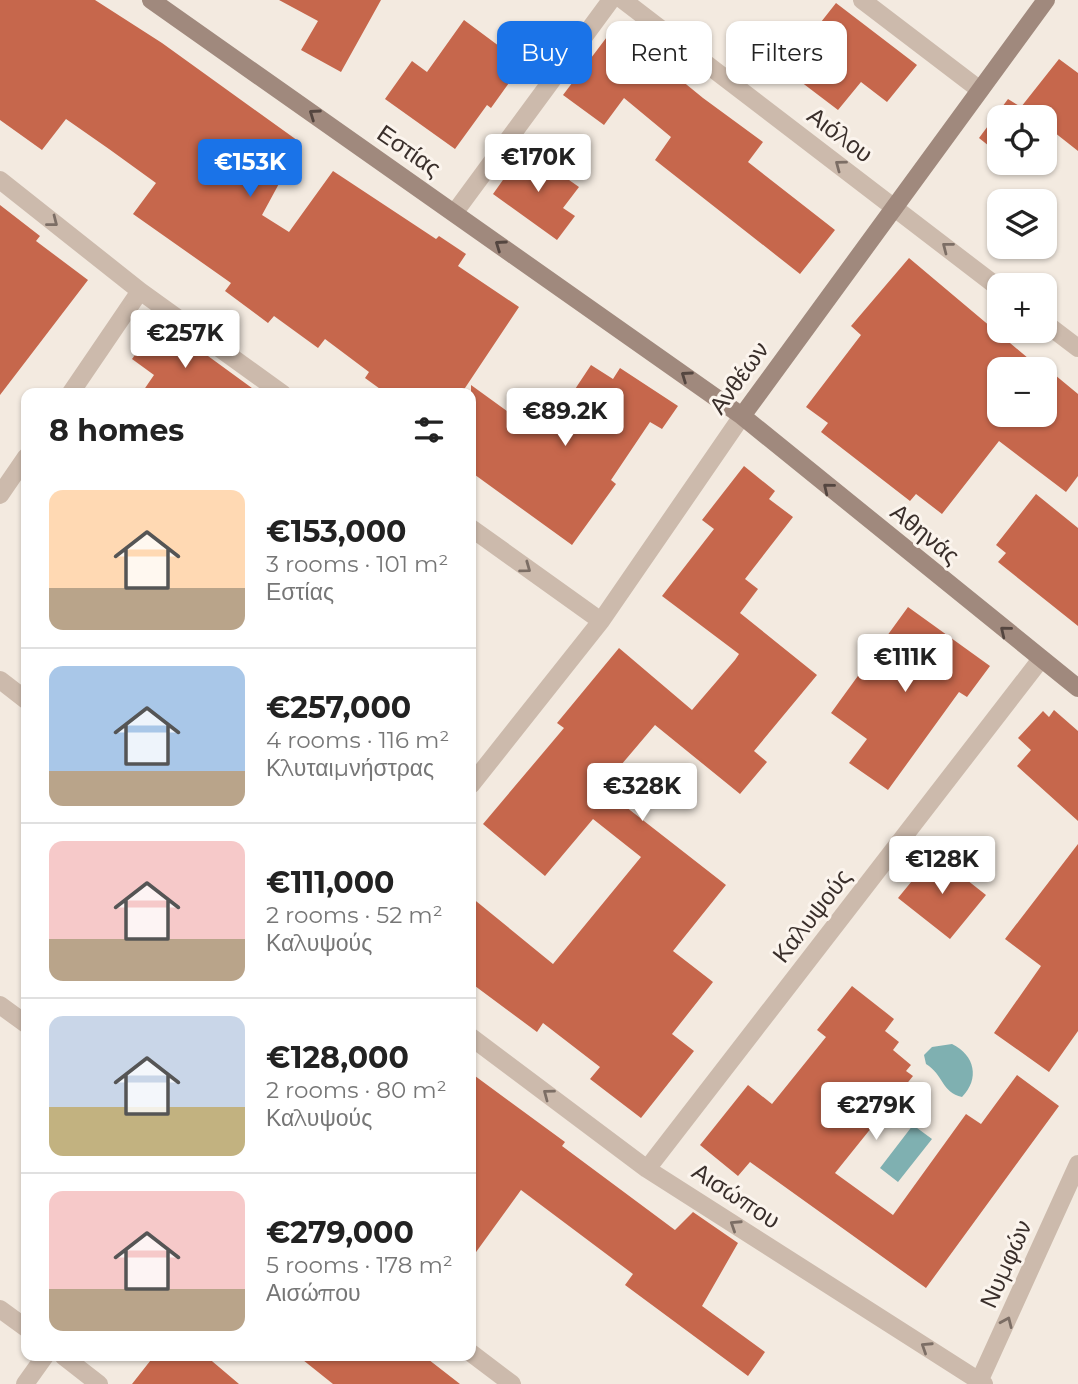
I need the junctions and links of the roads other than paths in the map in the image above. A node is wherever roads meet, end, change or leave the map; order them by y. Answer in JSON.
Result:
{"nodes":[{"id":1,"x":151,"y":0,"type":"edge"},
{"id":2,"x":611,"y":0,"type":"edge"},
{"id":3,"x":623,"y":0,"type":"edge"},
{"id":4,"x":862,"y":0,"type":"edge"},
{"id":5,"x":1046,"y":0,"type":"edge"},
{"id":6,"x":980,"y":90,"type":"junction"},
{"id":7,"x":0,"y":180,"type":"edge"},
{"id":8,"x":894,"y":207,"type":"junction"},
{"id":9,"x":455,"y":212,"type":"junction"},
{"id":10,"x":987,"y":279,"type":"edge"},
{"id":11,"x":140,"y":291,"type":"junction"},
{"id":12,"x":1057,"y":332,"type":"edge"},
{"id":13,"x":1078,"y":348,"type":"edge"},
{"id":14,"x":74,"y":388,"type":"edge"},
{"id":15,"x":275,"y":388,"type":"edge"},
{"id":16,"x":742,"y":416,"type":"junction"},
{"id":17,"x":21,"y":464,"type":"edge"},
{"id":18,"x":0,"y":495,"type":"edge"},
{"id":19,"x":476,"y":532,"type":"edge"},
{"id":20,"x":601,"y":621,"type":"junction"},
{"id":21,"x":1041,"y":659,"type":"junction"},
{"id":22,"x":0,"y":680,"type":"edge"},
{"id":23,"x":1078,"y":688,"type":"edge"},
{"id":24,"x":21,"y":696,"type":"edge"},
{"id":25,"x":476,"y":779,"type":"edge"},
{"id":26,"x":0,"y":1004,"type":"edge"},
{"id":27,"x":21,"y":1020,"type":"edge"},
{"id":28,"x":476,"y":1041,"type":"edge"},
{"id":29,"x":1078,"y":1164,"type":"edge"},
{"id":30,"x":647,"y":1169,"type":"junction"},
{"id":31,"x":0,"y":1309,"type":"edge"},
{"id":32,"x":21,"y":1324,"type":"edge"},
{"id":33,"x":476,"y":1357,"type":"edge"},
{"id":34,"x":41,"y":1361,"type":"edge"},
{"id":35,"x":69,"y":1361,"type":"edge"},
{"id":36,"x":981,"y":1383,"type":"edge"},
{"id":37,"x":25,"y":1384,"type":"edge"},
{"id":38,"x":99,"y":1384,"type":"edge"},
{"id":39,"x":512,"y":1384,"type":"edge"}],
"edges":[{"from":9,"to":1,"type":"street","name":"Εστίας","one_way":true},
{"from":2,"to":9,"type":"street"},
{"from":8,"to":3,"type":"street","name":"Αιόλου","one_way":true},
{"from":4,"to":6,"type":"street"},
{"from":5,"to":6,"type":"street","name":"Ανθέων"},
{"from":6,"to":8,"type":"street","name":"Ανθέων"},
{"from":7,"to":11,"type":"street","one_way":true},
{"from":10,"to":8,"type":"street","name":"Αιόλου","one_way":true},
{"from":8,"to":16,"type":"street","name":"Ανθέων"},
{"from":16,"to":9,"type":"street","name":"Εστίας","one_way":true},
{"from":11,"to":14,"type":"street"},
{"from":11,"to":15,"type":"street"},
{"from":12,"to":13,"type":"street"},
{"from":16,"to":20,"type":"street","name":"Ανθέων"},
{"from":21,"to":16,"type":"street","name":"Αθηνάς","one_way":true},
{"from":17,"to":18,"type":"street"},
{"from":19,"to":20,"type":"street","one_way":true},
{"from":20,"to":25,"type":"street","name":"Ανθέων"},
{"from":21,"to":23,"type":"street","name":"Αθηνάς"},
{"from":21,"to":30,"type":"street","name":"Καλυψούς"},
{"from":22,"to":24,"type":"street"},
{"from":26,"to":27,"type":"street"},
{"from":30,"to":28,"type":"street","name":"Αισώπου","one_way":true},
{"from":36,"to":29,"type":"street","name":"Νυμφών","one_way":true},
{"from":36,"to":30,"type":"street","name":"Αισώπου","one_way":true},
{"from":31,"to":32,"type":"street"},
{"from":33,"to":39,"type":"street"},
{"from":34,"to":37,"type":"street"},
{"from":35,"to":38,"type":"street"}]}
